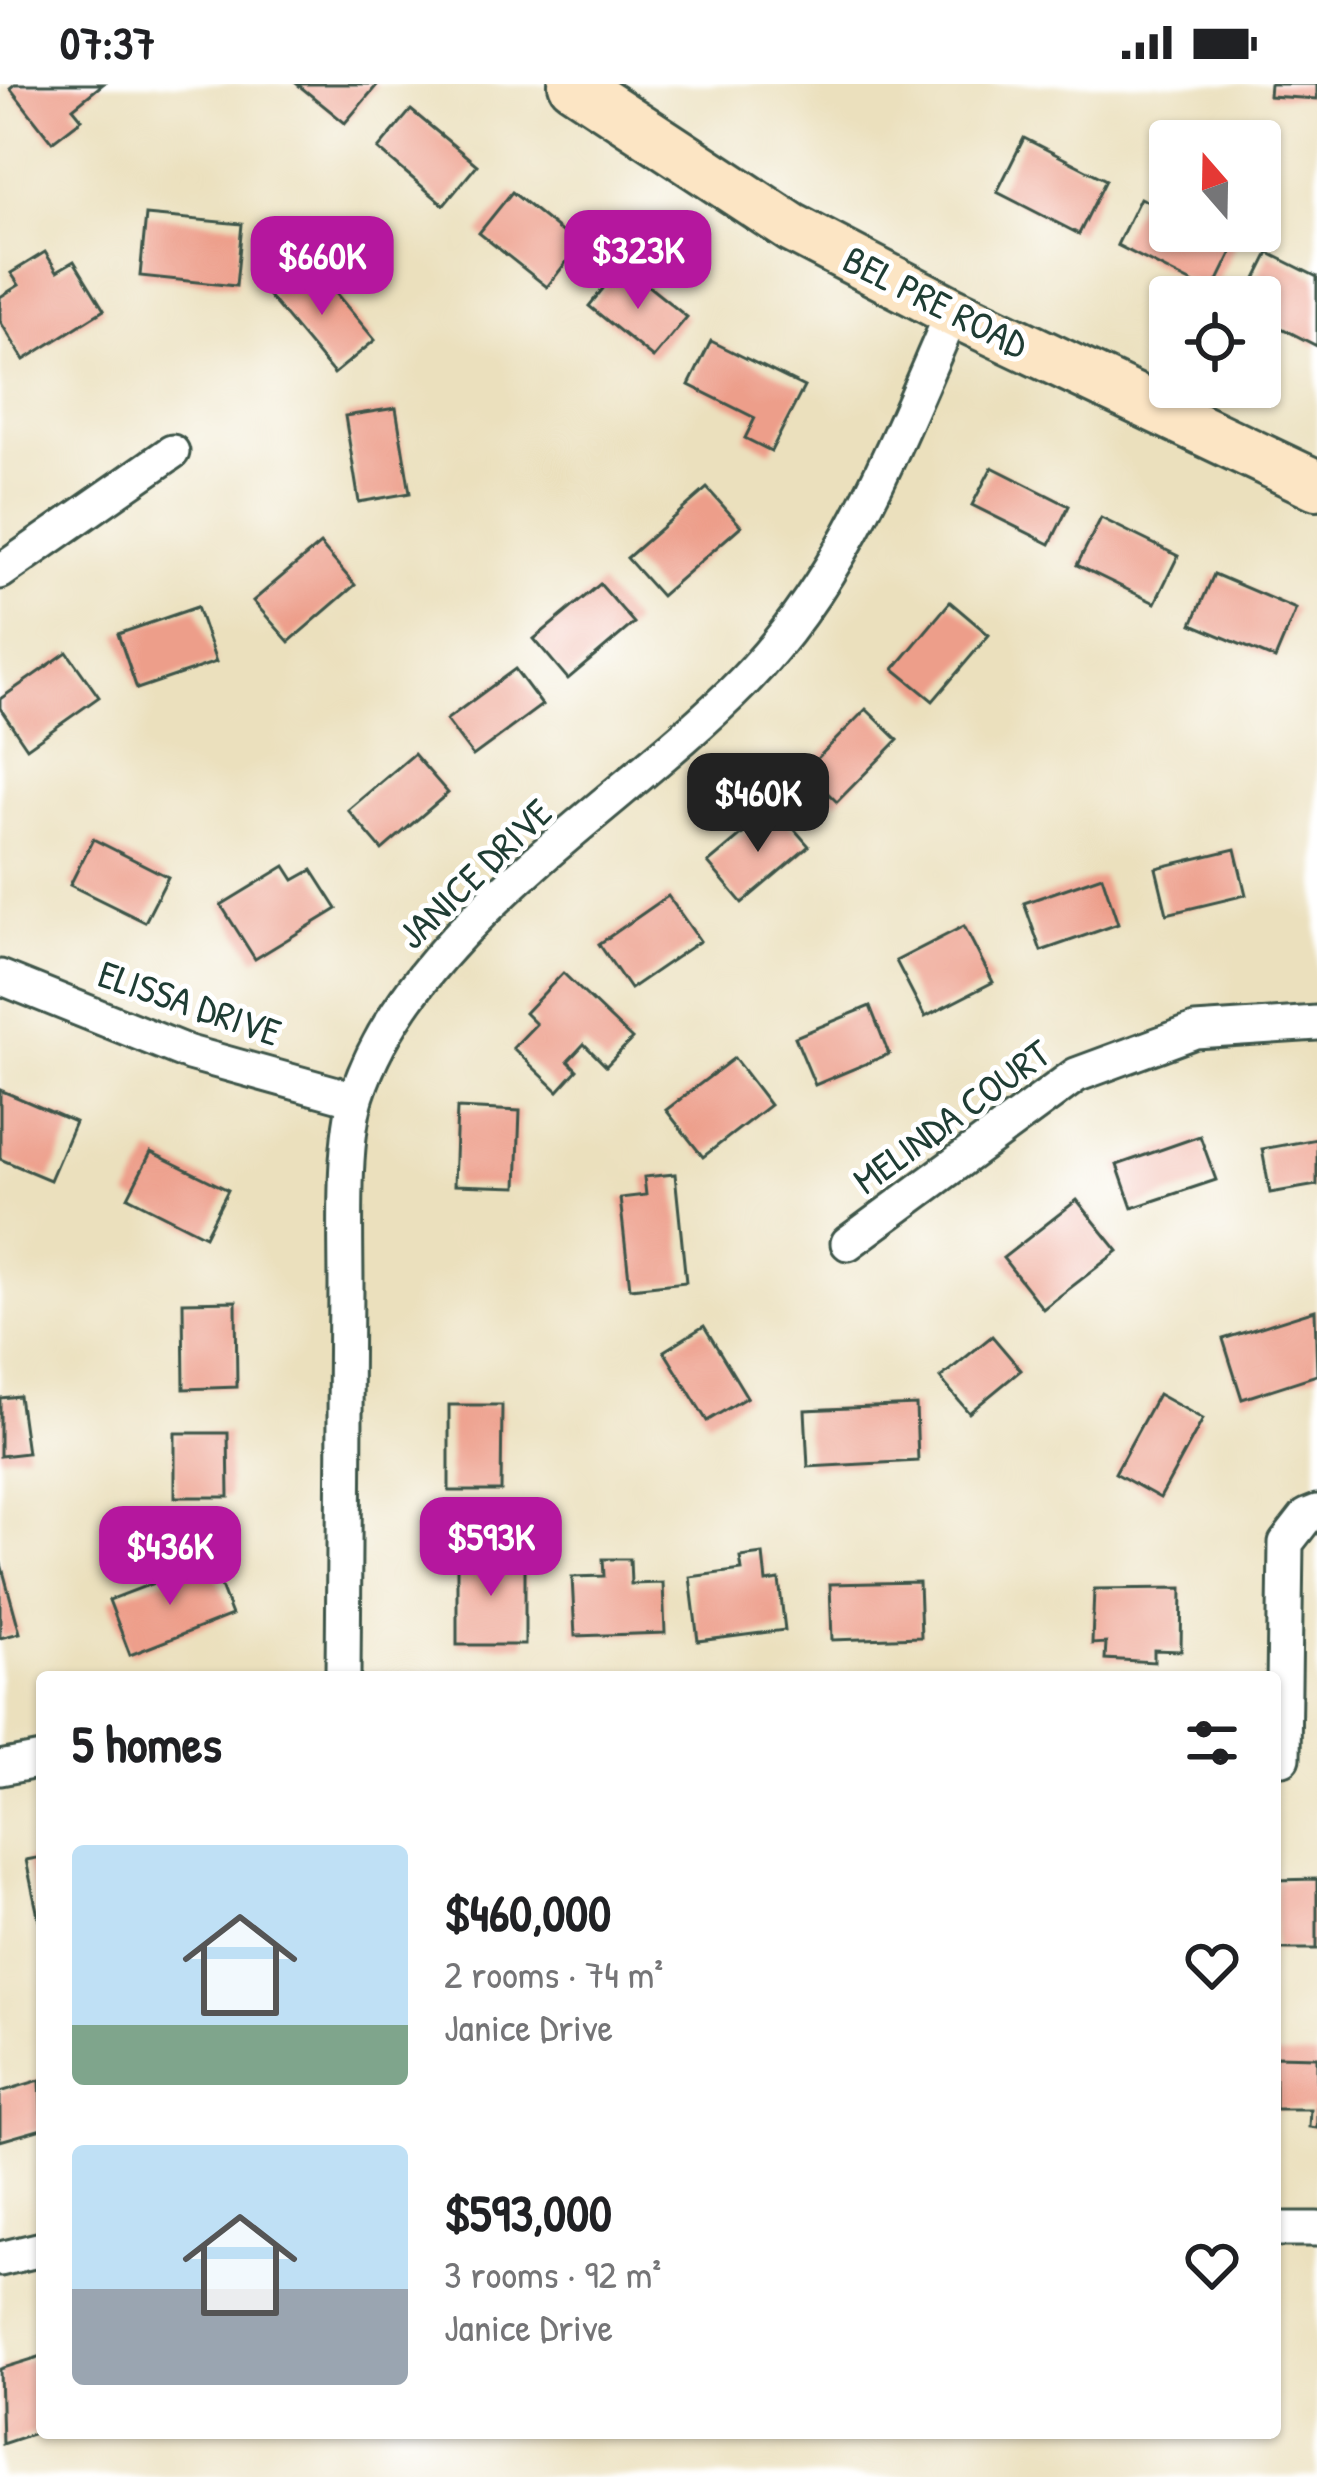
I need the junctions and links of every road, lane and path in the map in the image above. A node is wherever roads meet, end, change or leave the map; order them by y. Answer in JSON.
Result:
{"nodes":[{"id":1,"x":573,"y":84,"type":"edge"},
{"id":2,"x":952,"y":312,"type":"junction"},
{"id":3,"x":172,"y":452,"type":"dead end"},
{"id":4,"x":1317,"y":485,"type":"edge"},
{"id":5,"x":0,"y":572,"type":"edge"},
{"id":6,"x":0,"y":977,"type":"edge"},
{"id":7,"x":1317,"y":1023,"type":"edge"},
{"id":8,"x":355,"y":1099,"type":"junction"},
{"id":9,"x":848,"y":1243,"type":"dead end"},
{"id":10,"x":1317,"y":1513,"type":"edge"},
{"id":11,"x":343,"y":1671,"type":"edge"},
{"id":12,"x":1292,"y":1758,"type":"edge"},
{"id":13,"x":36,"y":1761,"type":"edge"},
{"id":14,"x":0,"y":1768,"type":"edge"},
{"id":15,"x":1281,"y":2229,"type":"edge"},
{"id":16,"x":1317,"y":2229,"type":"edge"},
{"id":17,"x":36,"y":2250,"type":"edge"},
{"id":18,"x":0,"y":2259,"type":"edge"}],
"edges":[{"from":1,"to":2,"type":"main road","name":"BEL PRE ROAD"},
{"from":2,"to":4,"type":"main road","name":"BEL PRE ROAD"},
{"from":2,"to":8,"type":"street","name":"JANICE DRIVE"},
{"from":3,"to":5,"type":"street"},
{"from":6,"to":8,"type":"street","name":"ELISSA DRIVE"},
{"from":7,"to":9,"type":"street","name":"MELINDA COURT"},
{"from":8,"to":11,"type":"street","name":"JANICE DRIVE"},
{"from":10,"to":12,"type":"street"},
{"from":13,"to":14,"type":"street"},
{"from":15,"to":16,"type":"street"},
{"from":17,"to":18,"type":"street"}]}
